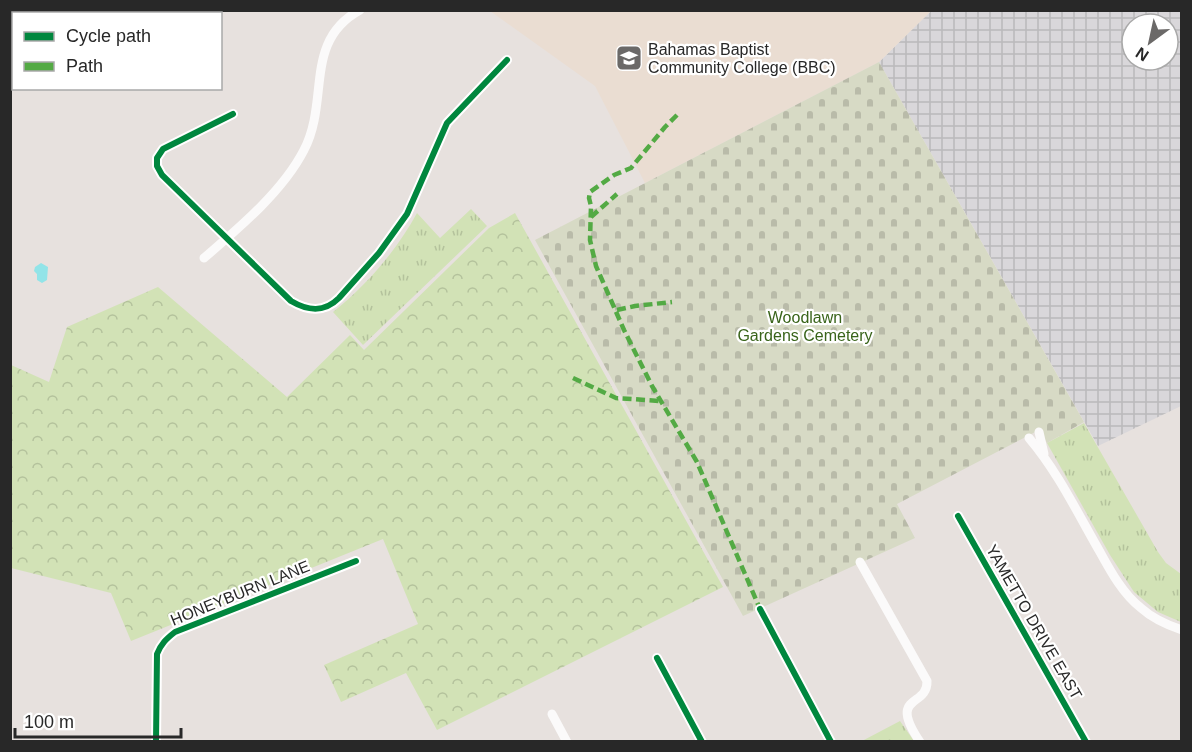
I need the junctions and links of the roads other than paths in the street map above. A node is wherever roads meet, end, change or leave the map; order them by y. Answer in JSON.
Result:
{"nodes":[{"id":1,"x":360,"y":10,"type":"edge"},
{"id":2,"x":507,"y":60,"type":"dead end"},
{"id":3,"x":233,"y":114,"type":"dead end"},
{"id":4,"x":227,"y":238,"type":"junction"},
{"id":5,"x":204,"y":258,"type":"dead end"},
{"id":6,"x":1039,"y":432,"type":"dead end"},
{"id":7,"x":1029,"y":438,"type":"dead end"},
{"id":8,"x":1045,"y":457,"type":"junction"},
{"id":9,"x":958,"y":516,"type":"dead end"},
{"id":10,"x":356,"y":561,"type":"dead end"},
{"id":11,"x":860,"y":562,"type":"dead end"},
{"id":12,"x":760,"y":609,"type":"dead end"},
{"id":13,"x":1182,"y":630,"type":"edge"},
{"id":14,"x":657,"y":658,"type":"dead end"},
{"id":15,"x":552,"y":714,"type":"dead end"},
{"id":16,"x":156,"y":741,"type":"edge"},
{"id":17,"x":567,"y":741,"type":"edge"},
{"id":18,"x":702,"y":741,"type":"edge"},
{"id":19,"x":831,"y":741,"type":"edge"},
{"id":20,"x":920,"y":741,"type":"edge"},
{"id":21,"x":1086,"y":741,"type":"edge"}],
"edges":[{"from":1,"to":4,"type":"street"},
{"from":2,"to":4,"type":"street"},
{"from":3,"to":4,"type":"street"},
{"from":4,"to":5,"type":"street"},
{"from":6,"to":8,"type":"street"},
{"from":7,"to":8,"type":"street"},
{"from":8,"to":13,"type":"street"},
{"from":9,"to":21,"type":"street","name":"YAMETTO DRIVE EAST"},
{"from":10,"to":16,"type":"street","name":"HONEYBURN LANE"},
{"from":11,"to":20,"type":"street"},
{"from":12,"to":19,"type":"street"},
{"from":14,"to":18,"type":"street"},
{"from":15,"to":17,"type":"street"}]}
